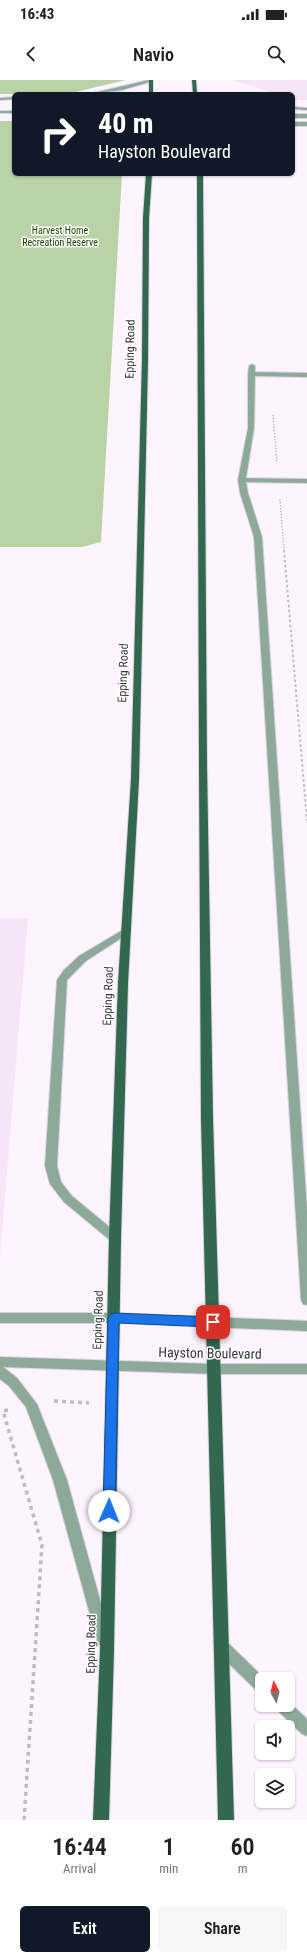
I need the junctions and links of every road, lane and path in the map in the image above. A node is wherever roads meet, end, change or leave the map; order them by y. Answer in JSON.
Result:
{"nodes":[{"id":1,"x":151,"y":80,"type":"edge"},
{"id":2,"x":194,"y":80,"type":"edge"},
{"id":3,"x":103,"y":92,"type":"edge"},
{"id":4,"x":151,"y":92,"type":"edge"},
{"id":5,"x":195,"y":92,"type":"edge"},
{"id":6,"x":12,"y":98,"type":"edge"},
{"id":7,"x":0,"y":99,"type":"edge"},
{"id":8,"x":0,"y":102,"type":"edge"},
{"id":9,"x":12,"y":102,"type":"edge"},
{"id":10,"x":295,"y":108,"type":"edge"},
{"id":11,"x":307,"y":109,"type":"edge"},
{"id":12,"x":0,"y":112,"type":"edge"},
{"id":13,"x":12,"y":112,"type":"edge"},
{"id":14,"x":295,"y":116,"type":"edge"},
{"id":15,"x":307,"y":116,"type":"edge"},
{"id":16,"x":295,"y":124,"type":"edge"},
{"id":17,"x":307,"y":124,"type":"edge"},
{"id":18,"x":149,"y":176,"type":"edge"},
{"id":19,"x":200,"y":176,"type":"edge"},
{"id":20,"x":269,"y":374,"type":"junction"},
{"id":21,"x":307,"y":375,"type":"edge"},
{"id":22,"x":242,"y":480,"type":"junction"},
{"id":23,"x":278,"y":480,"type":"junction"},
{"id":24,"x":307,"y":481,"type":"edge"},
{"id":25,"x":307,"y":821,"type":"edge"},
{"id":26,"x":126,"y":931,"type":"junction"},
{"id":27,"x":115,"y":1238,"type":"junction"},
{"id":28,"x":307,"y":1300,"type":"edge"},
{"id":29,"x":0,"y":1318,"type":"edge"},
{"id":30,"x":114,"y":1318,"type":"junction"},
{"id":31,"x":213,"y":1322,"type":"junction"},
{"id":32,"x":307,"y":1326,"type":"edge"},
{"id":33,"x":0,"y":1362,"type":"edge"},
{"id":34,"x":112,"y":1366,"type":"junction"},
{"id":35,"x":214,"y":1369,"type":"junction"},
{"id":36,"x":307,"y":1369,"type":"edge"},
{"id":37,"x":0,"y":1372,"type":"edge"},
{"id":38,"x":31,"y":1404,"type":"junction"},
{"id":39,"x":111,"y":1404,"type":"junction"},
{"id":40,"x":222,"y":1647,"type":"junction"},
{"id":41,"x":107,"y":1650,"type":"junction"},
{"id":42,"x":255,"y":1679,"type":"edge"},
{"id":43,"x":290,"y":1712,"type":"edge"},
{"id":44,"x":307,"y":1728,"type":"edge"},
{"id":45,"x":24,"y":1820,"type":"edge"},
{"id":46,"x":101,"y":1820,"type":"edge"},
{"id":47,"x":226,"y":1820,"type":"edge"}],
"edges":[{"from":1,"to":3,"type":"street"},
{"from":1,"to":4,"type":"main road"},
{"from":2,"to":5,"type":"main road"},
{"from":6,"to":7,"type":"street"},
{"from":8,"to":9,"type":"street"},
{"from":10,"to":11,"type":"street"},
{"from":12,"to":13,"type":"street"},
{"from":14,"to":15,"type":"street"},
{"from":16,"to":17,"type":"street"},
{"from":18,"to":26,"type":"main road","name":"Epping Road"},
{"from":19,"to":31,"type":"main road"},
{"from":20,"to":21,"type":"street"},
{"from":20,"to":22,"type":"street"},
{"from":20,"to":23,"type":"path"},
{"from":22,"to":23,"type":"street"},
{"from":22,"to":28,"type":"street"},
{"from":23,"to":24,"type":"street"},
{"from":23,"to":25,"type":"path"},
{"from":26,"to":27,"type":"main road","name":"Epping Road"},
{"from":26,"to":27,"type":"street"},
{"from":27,"to":30,"type":"main road","name":"Epping Road"},
{"from":29,"to":30,"type":"street"},
{"from":30,"to":31,"type":"street"},
{"from":30,"to":34,"type":"main road","name":"Epping Road"},
{"from":31,"to":32,"type":"street"},
{"from":31,"to":35,"type":"main road"},
{"from":33,"to":34,"type":"street","name":"Hayston Boulevard"},
{"from":34,"to":35,"type":"street","name":"Hayston Boulevard"},
{"from":34,"to":39,"type":"main road","name":"Epping Road"},
{"from":35,"to":36,"type":"street","name":"Hayston Boulevard"},
{"from":35,"to":40,"type":"main road"},
{"from":37,"to":38,"type":"street"},
{"from":38,"to":39,"type":"path"},
{"from":38,"to":41,"type":"street"},
{"from":38,"to":45,"type":"path"},
{"from":39,"to":41,"type":"main road","name":"Epping Road"},
{"from":40,"to":42,"type":"street"},
{"from":40,"to":47,"type":"main road"},
{"from":41,"to":46,"type":"main road","name":"Epping Road"},
{"from":43,"to":44,"type":"street"}]}
